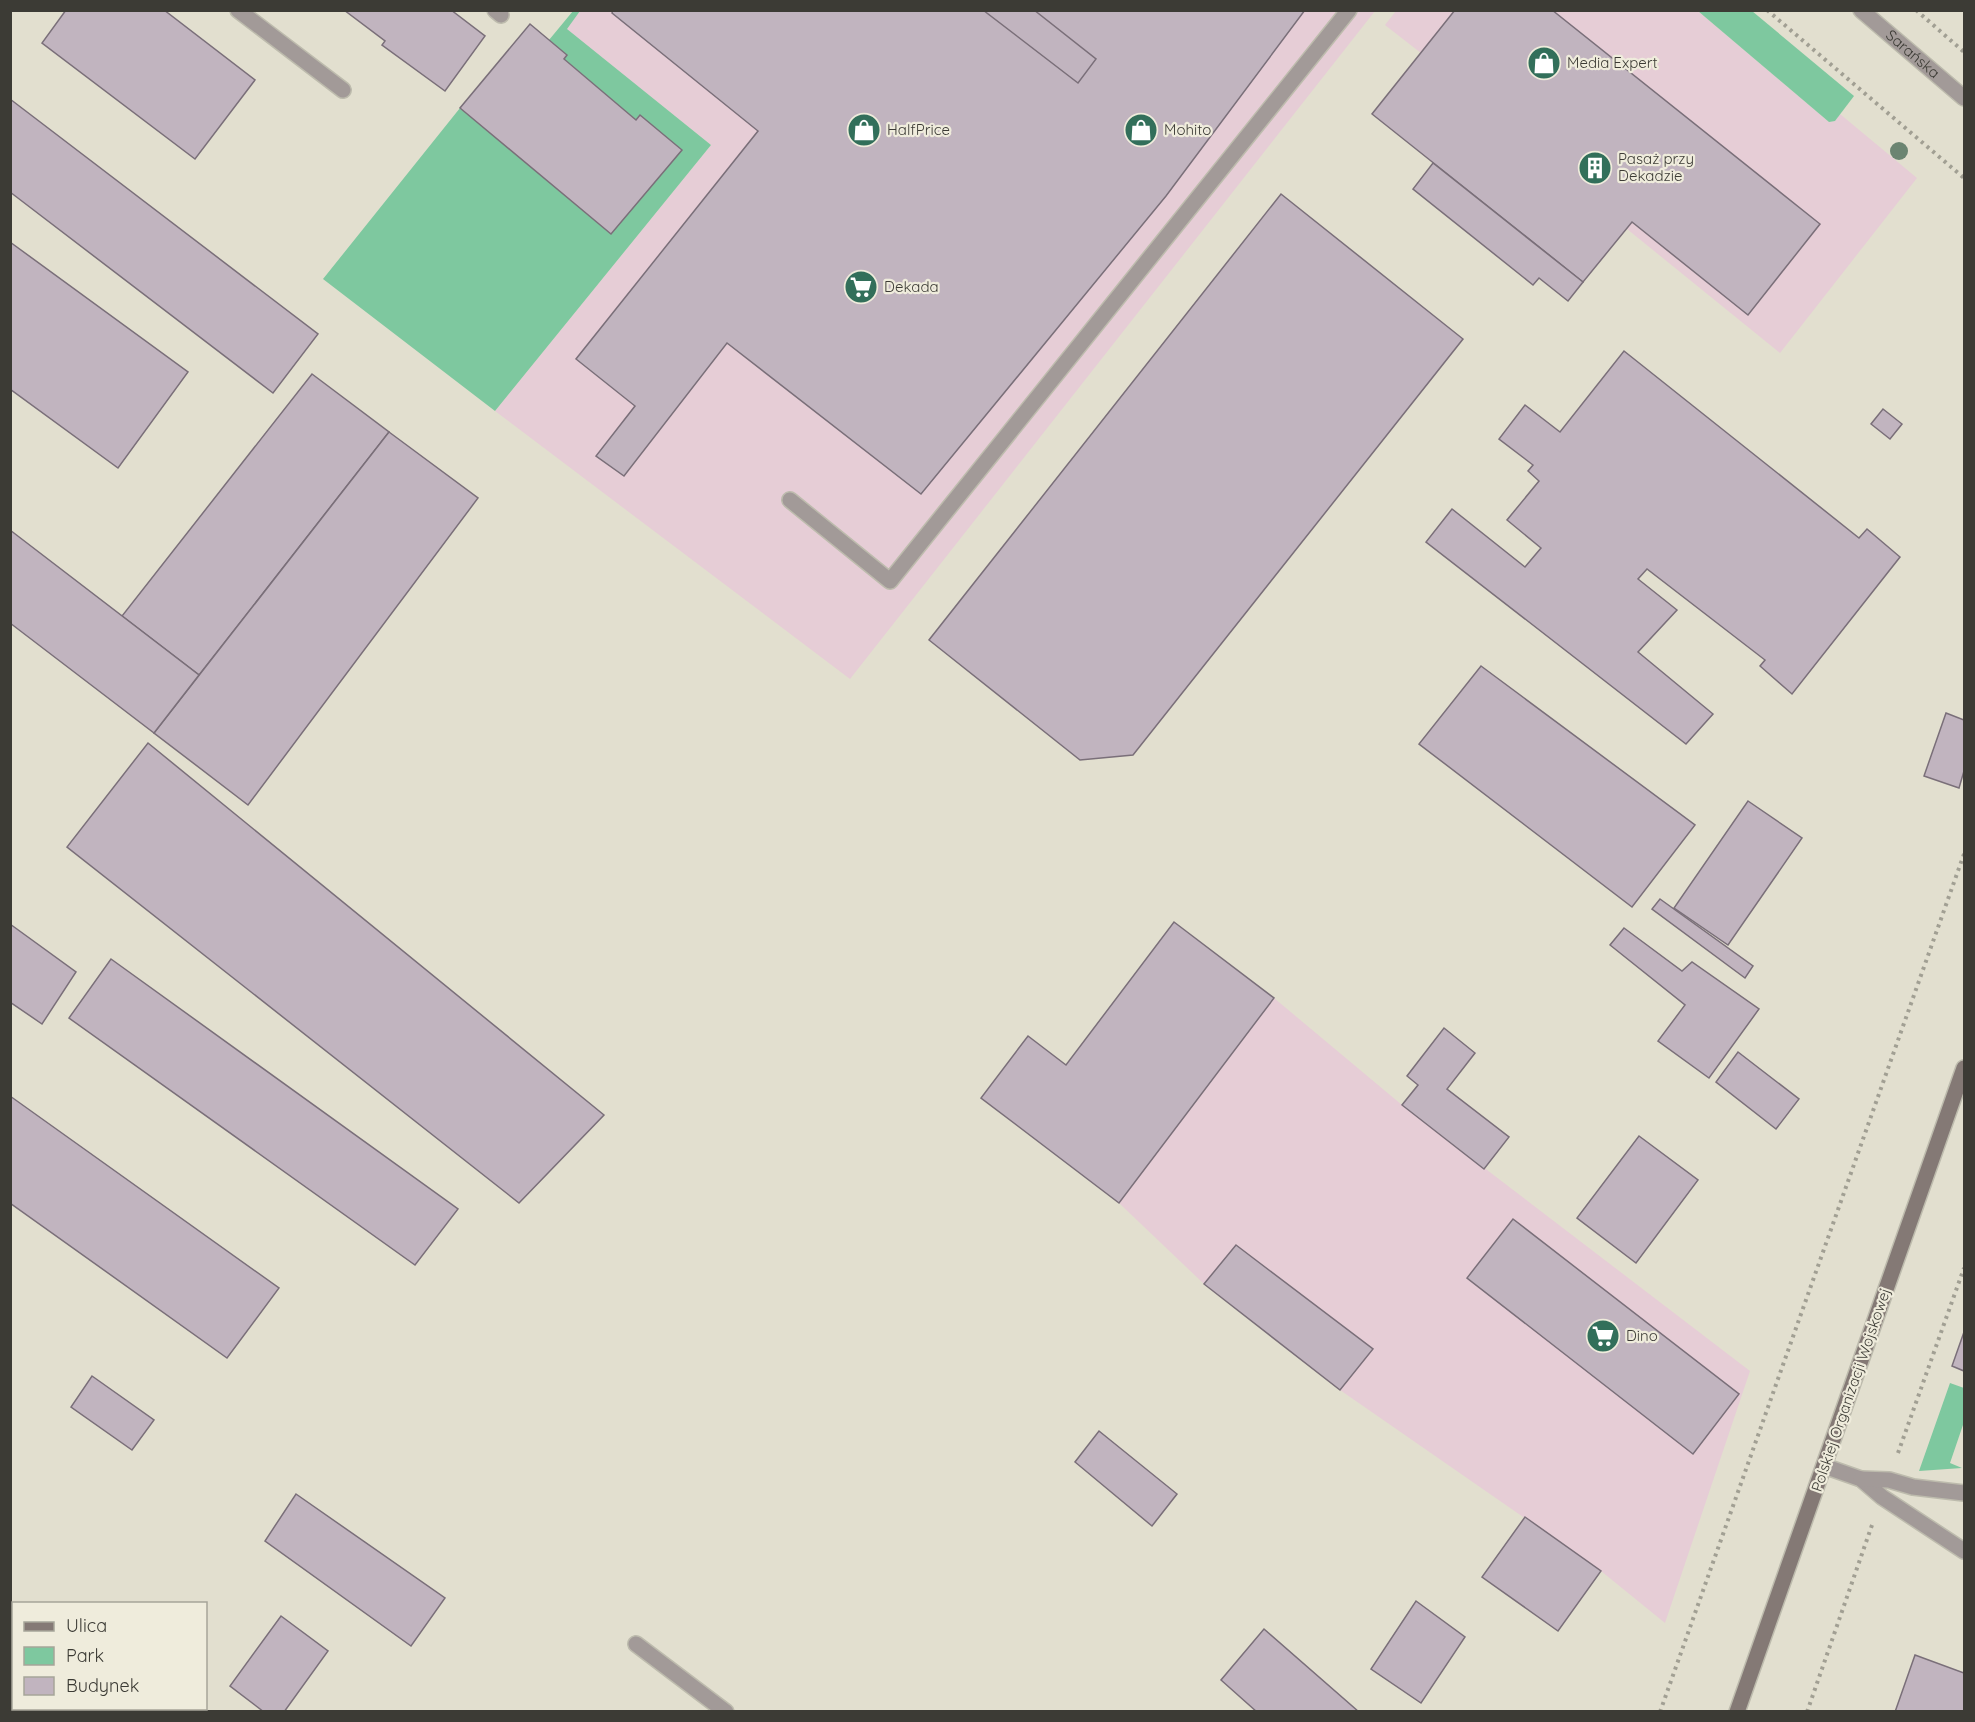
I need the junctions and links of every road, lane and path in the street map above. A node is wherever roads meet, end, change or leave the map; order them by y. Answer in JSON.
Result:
{"nodes":[{"id":1,"x":238,"y":10,"type":"edge"},
{"id":2,"x":1349,"y":10,"type":"edge"},
{"id":3,"x":1767,"y":10,"type":"edge"},
{"id":4,"x":1861,"y":10,"type":"edge"},
{"id":5,"x":1916,"y":10,"type":"edge"},
{"id":6,"x":1965,"y":52,"type":"edge"},
{"id":7,"x":343,"y":90,"type":"dead end"},
{"id":8,"x":1965,"y":98,"type":"edge"},
{"id":9,"x":1965,"y":178,"type":"edge"},
{"id":10,"x":790,"y":500,"type":"dead end"},
{"id":11,"x":1965,"y":854,"type":"edge"},
{"id":12,"x":1965,"y":1068,"type":"edge"},
{"id":13,"x":1824,"y":1466,"type":"junction"},
{"id":14,"x":1861,"y":1479,"type":"junction"},
{"id":15,"x":1965,"y":1493,"type":"edge"},
{"id":16,"x":1965,"y":1551,"type":"edge"},
{"id":17,"x":636,"y":1644,"type":"dead end"},
{"id":18,"x":726,"y":1712,"type":"edge"},
{"id":19,"x":1660,"y":1712,"type":"edge"},
{"id":20,"x":1737,"y":1712,"type":"edge"}],
"edges":[{"from":1,"to":7,"type":"street"},
{"from":2,"to":10,"type":"street"},
{"from":3,"to":9,"type":"path"},
{"from":4,"to":8,"type":"street","name":"Sarańska"},
{"from":5,"to":6,"type":"path"},
{"from":11,"to":19,"type":"path"},
{"from":12,"to":13,"type":"main road","name":"Polskiej Organizacji Wojskowej"},
{"from":13,"to":14,"type":"street"},
{"from":13,"to":20,"type":"main road","name":"Polskiej Organizacji Wojskowej"},
{"from":14,"to":15,"type":"street"},
{"from":14,"to":16,"type":"street"},
{"from":17,"to":18,"type":"street"}]}
